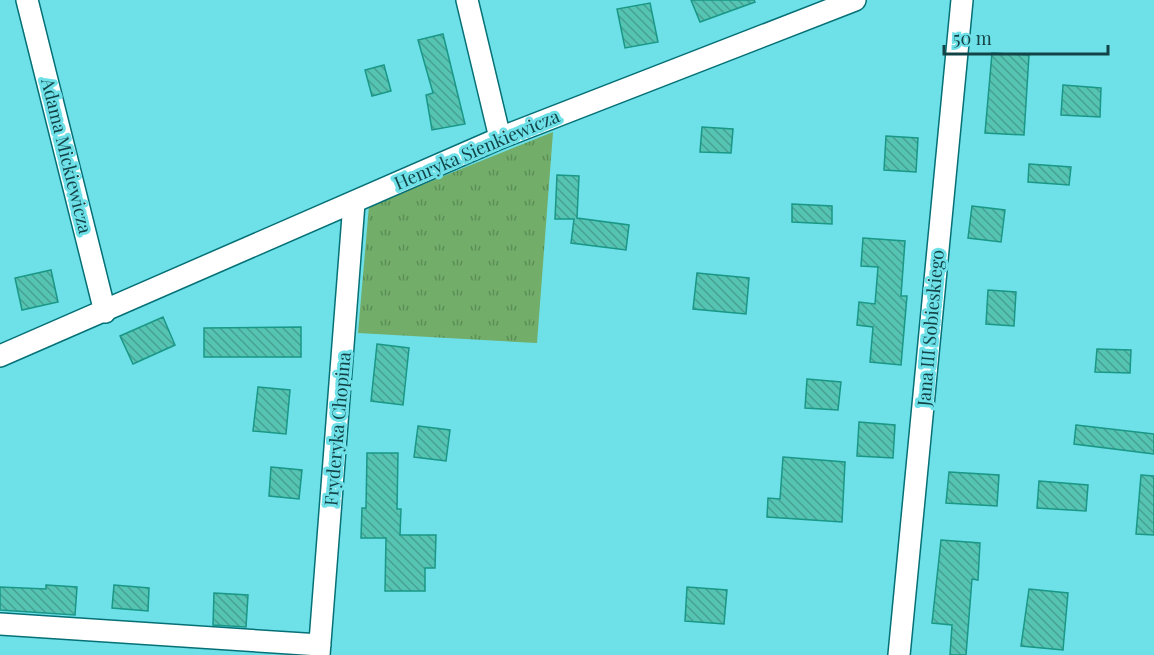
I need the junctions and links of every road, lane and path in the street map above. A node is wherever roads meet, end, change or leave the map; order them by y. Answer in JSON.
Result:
{"nodes":[{"id":1,"x":27,"y":0,"type":"edge"},
{"id":2,"x":467,"y":0,"type":"edge"},
{"id":3,"x":855,"y":0,"type":"edge"},
{"id":4,"x":962,"y":0,"type":"edge"},
{"id":5,"x":500,"y":138,"type":"junction"},
{"id":6,"x":354,"y":202,"type":"junction"},
{"id":7,"x":105,"y":312,"type":"junction"},
{"id":8,"x":0,"y":356,"type":"edge"},
{"id":9,"x":0,"y":624,"type":"edge"},
{"id":10,"x":320,"y":650,"type":"edge"},
{"id":11,"x":899,"y":655,"type":"edge"}],
"edges":[{"from":1,"to":7,"type":"street","name":"Adama Mickiewicza"},
{"from":2,"to":5,"type":"street"},
{"from":3,"to":5,"type":"street","name":"Henryka Sienkiewicza"},
{"from":4,"to":11,"type":"street","name":"Jana III Sobieskiego"},
{"from":5,"to":6,"type":"street","name":"Henryka Sienkiewicza"},
{"from":6,"to":7,"type":"street","name":"Henryka Sienkiewicza"},
{"from":6,"to":10,"type":"street","name":"Fryderyka Chopina"},
{"from":7,"to":8,"type":"street","name":"Henryka Sienkiewicza"},
{"from":9,"to":10,"type":"street"}]}
